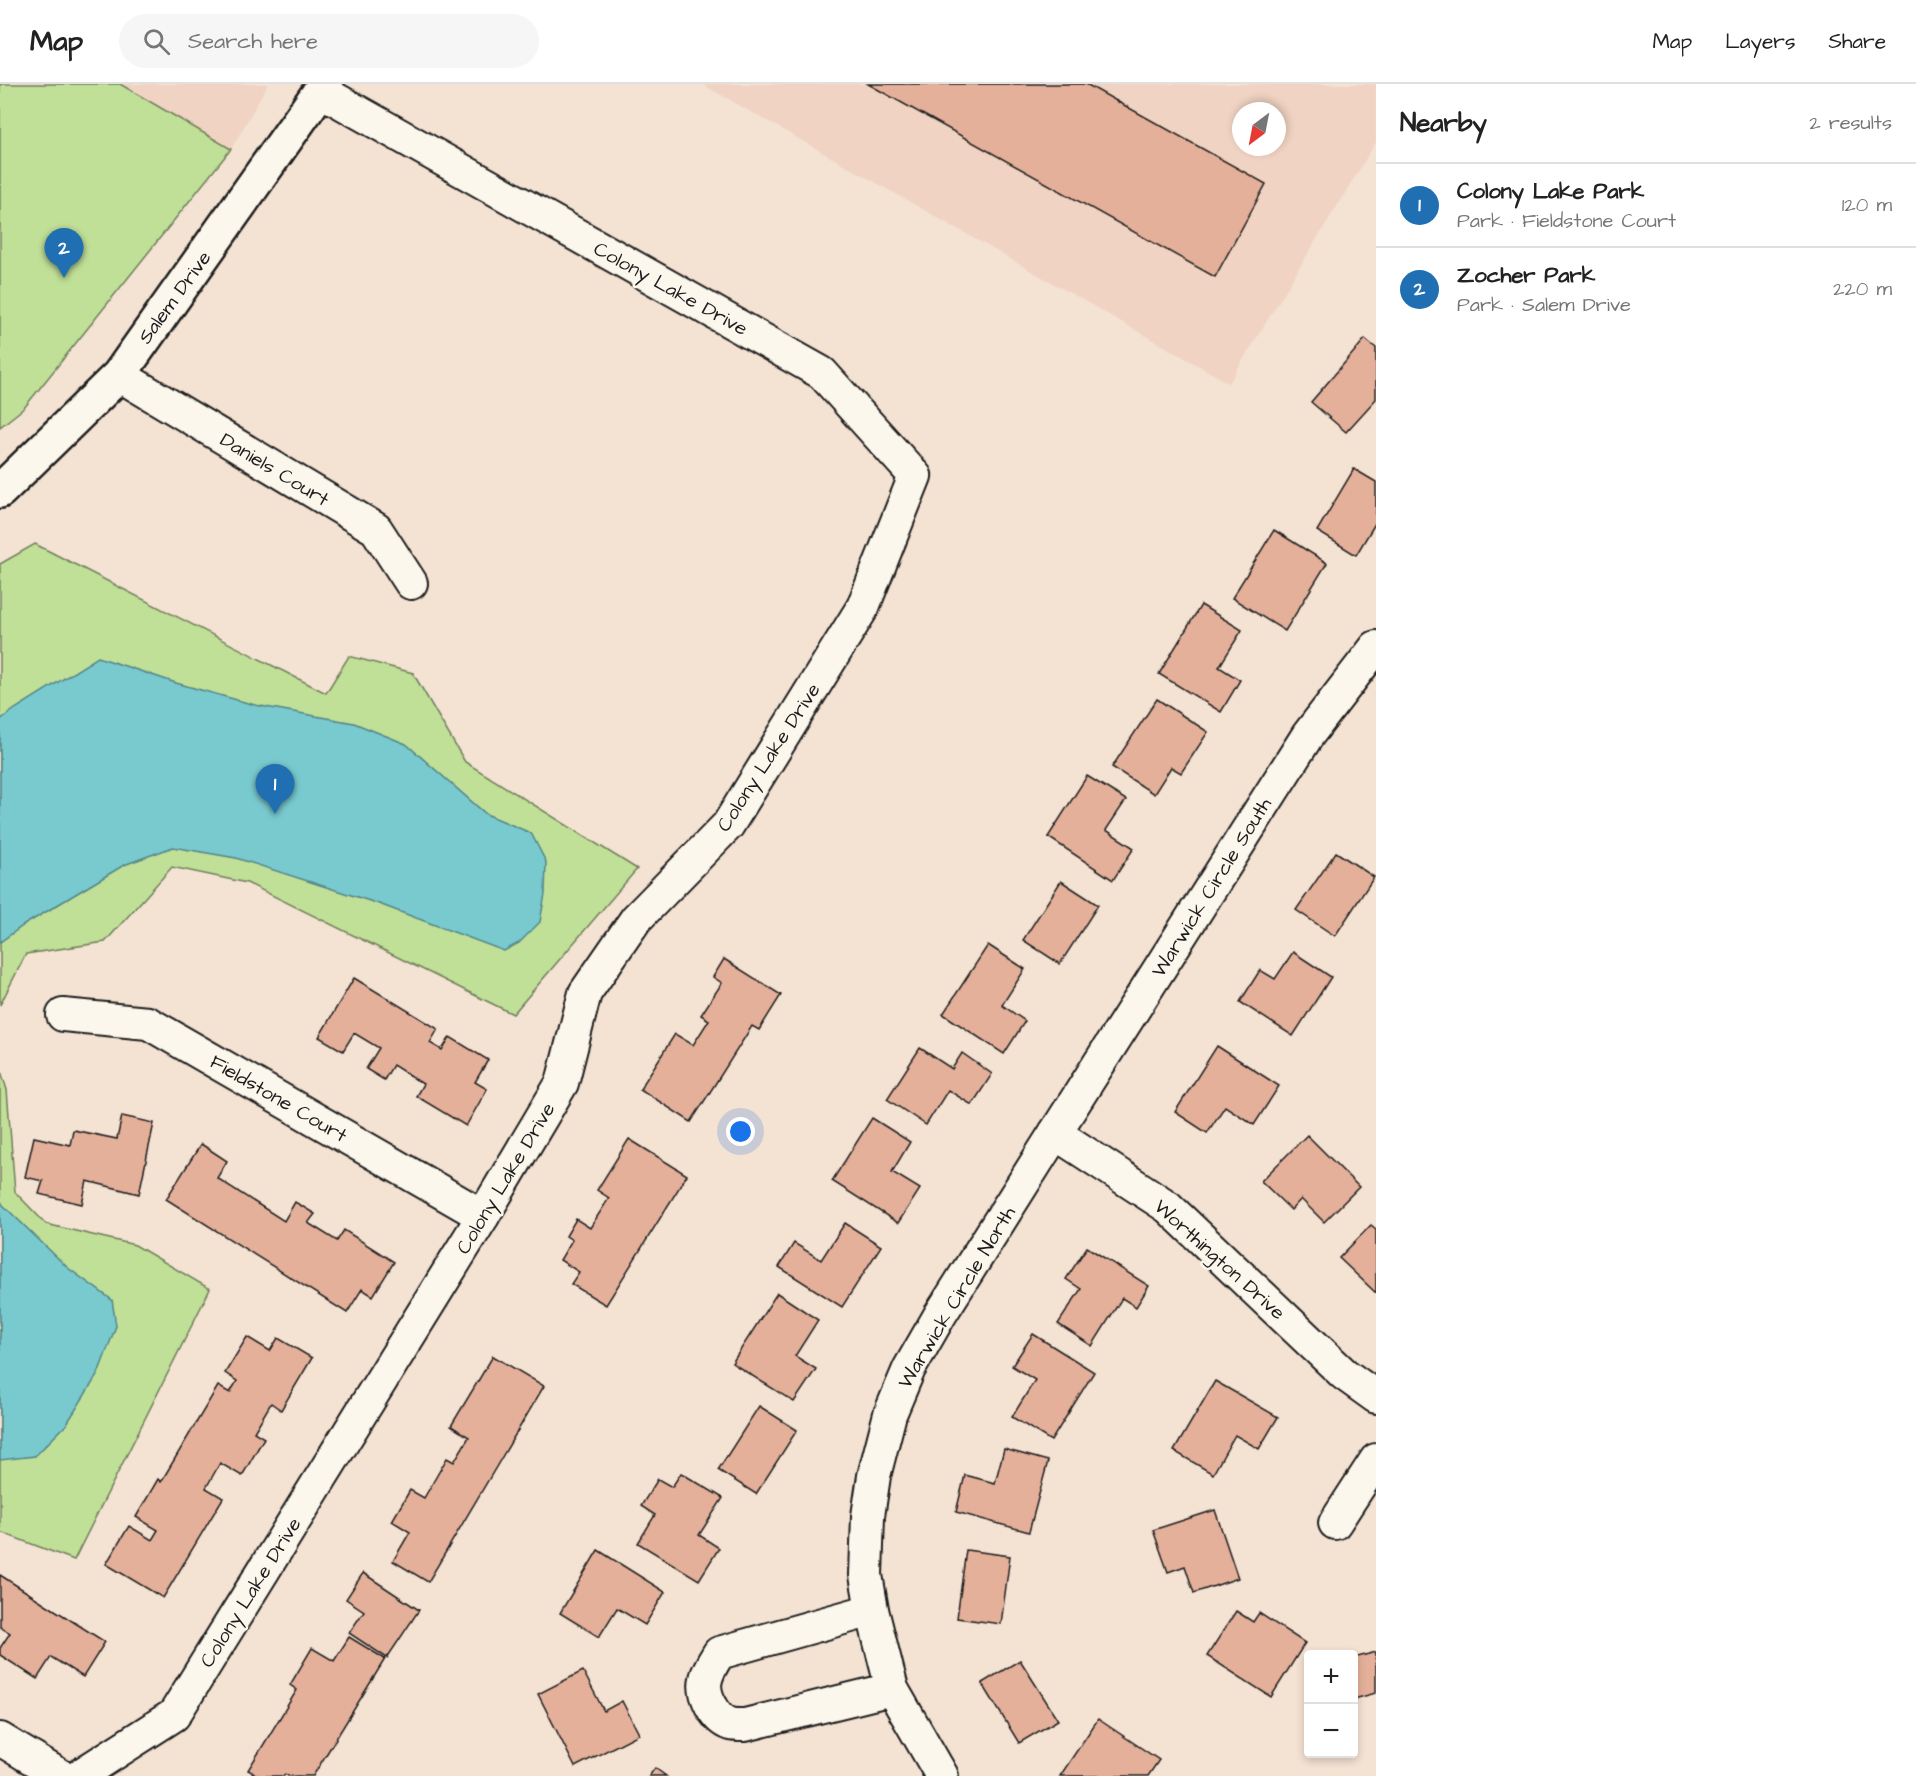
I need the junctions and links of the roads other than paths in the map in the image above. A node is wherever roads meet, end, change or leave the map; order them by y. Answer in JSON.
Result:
{"nodes":[{"id":1,"x":323,"y":87,"type":"edge"},
{"id":2,"x":118,"y":375,"type":"junction"},
{"id":3,"x":0,"y":491,"type":"edge"},
{"id":4,"x":411,"y":584,"type":"dead end"},
{"id":5,"x":1376,"y":647,"type":"edge"},
{"id":6,"x":63,"y":1015,"type":"dead end"},
{"id":7,"x":1055,"y":1133,"type":"junction"},
{"id":8,"x":483,"y":1216,"type":"junction"},
{"id":9,"x":1376,"y":1397,"type":"edge"},
{"id":10,"x":1376,"y":1460,"type":"edge"},
{"id":11,"x":1335,"y":1523,"type":"dead end"},
{"id":12,"x":872,"y":1610,"type":"junction"},
{"id":13,"x":892,"y":1689,"type":"junction"},
{"id":14,"x":0,"y":1739,"type":"edge"},
{"id":15,"x":61,"y":1776,"type":"edge"},
{"id":16,"x":79,"y":1776,"type":"edge"},
{"id":17,"x":942,"y":1776,"type":"edge"}],
"edges":[{"from":1,"to":2,"type":"street","name":"Salem Drive"},
{"from":1,"to":8,"type":"street","name":"Colony Lake Drive"},
{"from":2,"to":3,"type":"street","name":"Salem Drive"},
{"from":2,"to":4,"type":"street","name":"Daniels Court"},
{"from":5,"to":7,"type":"street","name":"Warwick Circle South"},
{"from":6,"to":8,"type":"street","name":"Fieldstone Court"},
{"from":7,"to":9,"type":"street","name":"Worthington Drive"},
{"from":7,"to":12,"type":"street","name":"Warwick Circle North"},
{"from":8,"to":16,"type":"street","name":"Colony Lake Drive"},
{"from":10,"to":11,"type":"street"},
{"from":12,"to":13,"type":"street","name":"Warwick Circle North"},
{"from":12,"to":13,"type":"street"},
{"from":13,"to":17,"type":"street","name":"Warwick Circle North"},
{"from":14,"to":15,"type":"street"}]}
